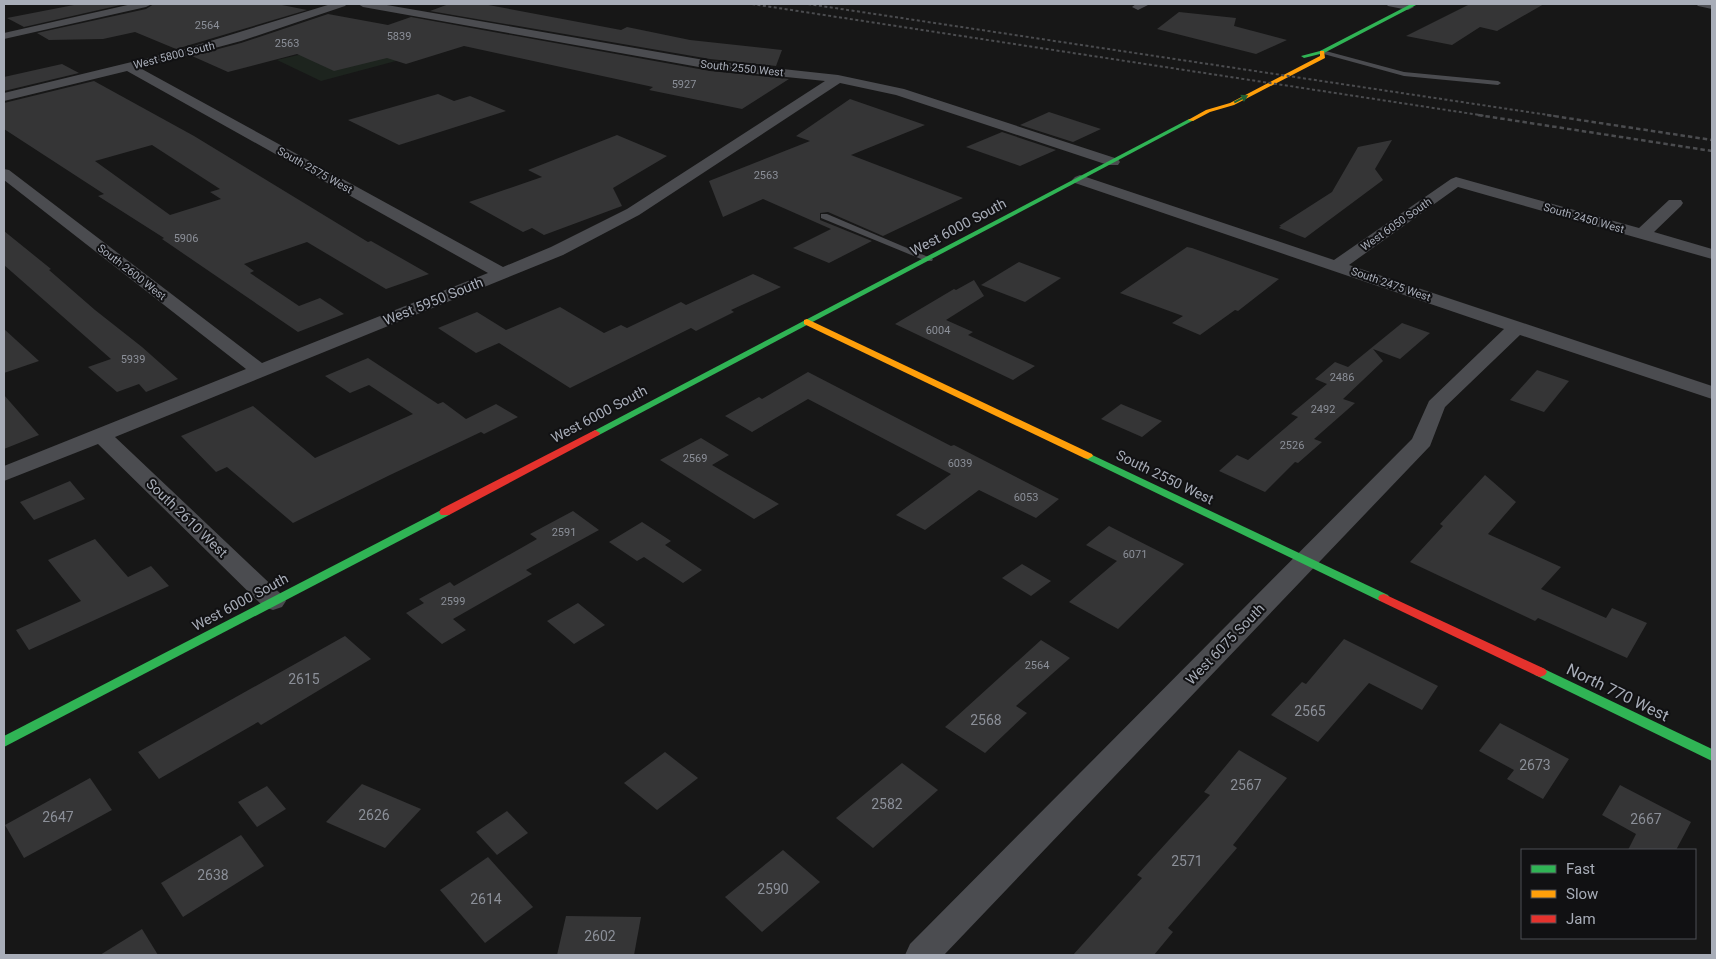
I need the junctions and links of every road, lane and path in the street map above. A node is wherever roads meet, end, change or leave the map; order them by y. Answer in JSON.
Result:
{"nodes":[{"id":1,"x":146,"y":4,"type":"edge"},
{"id":2,"x":341,"y":4,"type":"edge"},
{"id":3,"x":363,"y":4,"type":"edge"},
{"id":4,"x":1392,"y":4,"type":"edge"},
{"id":5,"x":1702,"y":4,"type":"edge"},
{"id":6,"x":1411,"y":6,"type":"edge"},
{"id":7,"x":1712,"y":6,"type":"edge"},
{"id":8,"x":4,"y":36,"type":"edge"},
{"id":9,"x":1322,"y":52,"type":"junction"},
{"id":10,"x":129,"y":67,"type":"junction"},
{"id":11,"x":838,"y":79,"type":"junction"},
{"id":12,"x":1498,"y":83,"type":"dead end"},
{"id":13,"x":4,"y":97,"type":"edge"},
{"id":14,"x":1208,"y":111,"type":"junction"},
{"id":15,"x":1113,"y":162,"type":"junction"},
{"id":16,"x":4,"y":172,"type":"edge"},
{"id":17,"x":1080,"y":180,"type":"junction"},
{"id":18,"x":1456,"y":182,"type":"joint"},
{"id":19,"x":1675,"y":202,"type":"dead end"},
{"id":20,"x":824,"y":216,"type":"dead end"},
{"id":21,"x":1643,"y":234,"type":"junction"},
{"id":22,"x":1712,"y":254,"type":"edge"},
{"id":23,"x":928,"y":259,"type":"junction"},
{"id":24,"x":1336,"y":266,"type":"junction"},
{"id":25,"x":502,"y":273,"type":"junction"},
{"id":26,"x":807,"y":322,"type":"junction"},
{"id":27,"x":1517,"y":327,"type":"junction"},
{"id":28,"x":260,"y":370,"type":"junction"},
{"id":29,"x":1707,"y":391,"type":"edge"},
{"id":30,"x":101,"y":435,"type":"junction"},
{"id":31,"x":4,"y":474,"type":"edge"},
{"id":32,"x":1306,"y":561,"type":"junction"},
{"id":33,"x":273,"y":601,"type":"junction"},
{"id":34,"x":1511,"y":659,"type":"joint"},
{"id":35,"x":4,"y":742,"type":"edge"},
{"id":36,"x":1712,"y":755,"type":"edge"},
{"id":37,"x":922,"y":955,"type":"edge"}],
"edges":[{"from":1,"to":8,"type":"street"},
{"from":2,"to":10,"type":"street","name":"West 5800 South"},
{"from":3,"to":11,"type":"street","name":"South 2550 West"},
{"from":4,"to":6,"type":"street"},
{"from":5,"to":7,"type":"street"},
{"from":6,"to":9,"type":"street"},
{"from":9,"to":12,"type":"lane"},
{"from":9,"to":14,"type":"street","name":"West 6000 South"},
{"from":14,"to":9,"type":"street","name":"West 6000 South","one_way":true},
{"from":10,"to":13,"type":"street","name":"West 5800 South"},
{"from":10,"to":25,"type":"street","name":"South 2575 West"},
{"from":11,"to":15,"type":"street","name":"South 2550 West"},
{"from":11,"to":25,"type":"street","name":"West 5950 South"},
{"from":14,"to":15,"type":"street","name":"West 6000 South"},
{"from":15,"to":17,"type":"street","name":"West 6000 South"},
{"from":16,"to":28,"type":"street","name":"South 2600 West"},
{"from":17,"to":23,"type":"street","name":"West 6000 South"},
{"from":17,"to":24,"type":"street","name":"South 2475 West"},
{"from":18,"to":21,"type":"street","name":"South 2450 West"},
{"from":18,"to":24,"type":"street","name":"West 6050 South"},
{"from":19,"to":21,"type":"street"},
{"from":20,"to":23,"type":"lane"},
{"from":21,"to":22,"type":"street","name":"South 2450 West"},
{"from":23,"to":26,"type":"street","name":"West 6000 South"},
{"from":24,"to":27,"type":"street","name":"South 2475 West"},
{"from":25,"to":28,"type":"street","name":"West 5950 South"},
{"from":26,"to":32,"type":"street","name":"South 2550 West"},
{"from":26,"to":33,"type":"street","name":"West 6000 South"},
{"from":27,"to":29,"type":"street","name":"South 2475 West"},
{"from":27,"to":32,"type":"street","name":"West 6075 South"},
{"from":28,"to":30,"type":"street","name":"West 5950 South"},
{"from":30,"to":31,"type":"street","name":"West 5950 South"},
{"from":30,"to":33,"type":"street","name":"South 2610 West"},
{"from":32,"to":34,"type":"street","name":"South 2550 West"},
{"from":32,"to":37,"type":"street","name":"West 6075 South"},
{"from":33,"to":35,"type":"street","name":"West 6000 South"},
{"from":34,"to":36,"type":"street","name":"North 770 West"}]}
